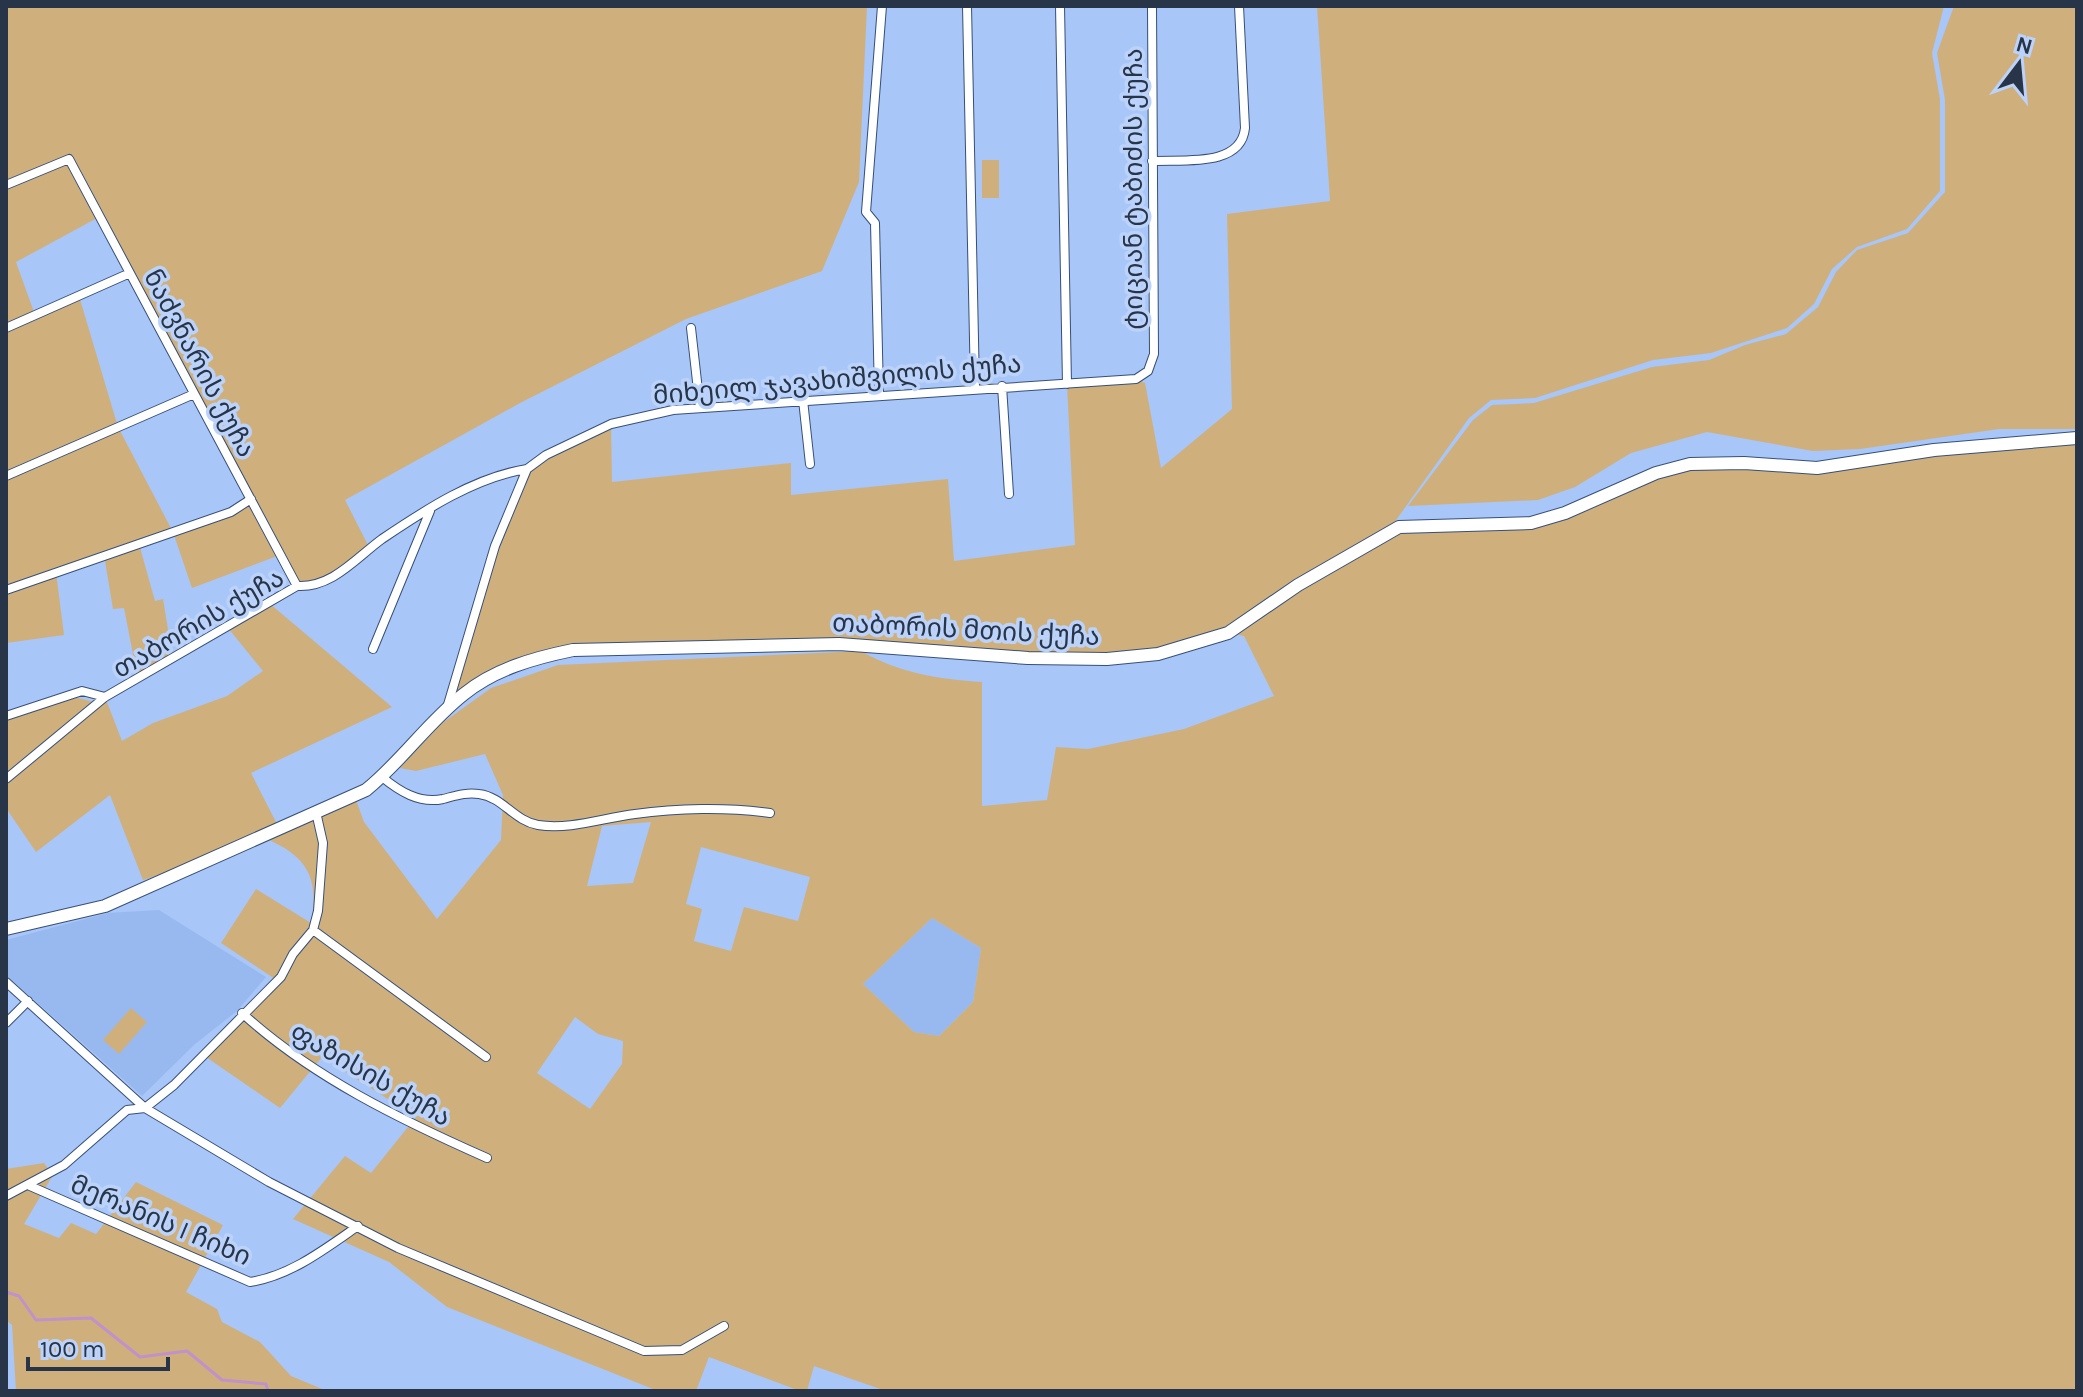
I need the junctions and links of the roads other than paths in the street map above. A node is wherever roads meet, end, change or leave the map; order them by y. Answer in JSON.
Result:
{"nodes":[{"id":1,"x":882,"y":6,"type":"edge"},
{"id":2,"x":967,"y":6,"type":"edge"},
{"id":3,"x":1060,"y":6,"type":"edge"},
{"id":4,"x":1152,"y":6,"type":"edge"},
{"id":5,"x":1239,"y":6,"type":"edge"},
{"id":6,"x":1152,"y":161,"type":"junction"},
{"id":7,"x":6,"y":185,"type":"edge"},
{"id":8,"x":130,"y":273,"type":"junction"},
{"id":9,"x":6,"y":328,"type":"edge"},
{"id":10,"x":691,"y":328,"type":"dead end"},
{"id":11,"x":1148,"y":371,"type":"joint"},
{"id":12,"x":1067,"y":384,"type":"junction"},
{"id":13,"x":1002,"y":386,"type":"junction"},
{"id":14,"x":975,"y":387,"type":"junction"},
{"id":15,"x":194,"y":394,"type":"junction"},
{"id":16,"x":879,"y":394,"type":"junction"},
{"id":17,"x":803,"y":400,"type":"junction"},
{"id":18,"x":700,"y":408,"type":"junction"},
{"id":19,"x":2077,"y":438,"type":"edge"},
{"id":20,"x":810,"y":464,"type":"dead end"},
{"id":21,"x":527,"y":469,"type":"junction"},
{"id":22,"x":6,"y":476,"type":"edge"},
{"id":23,"x":1009,"y":494,"type":"dead end"},
{"id":24,"x":251,"y":499,"type":"junction"},
{"id":25,"x":430,"y":511,"type":"junction"},
{"id":26,"x":297,"y":586,"type":"junction"},
{"id":27,"x":6,"y":590,"type":"edge"},
{"id":28,"x":373,"y":649,"type":"dead end"},
{"id":29,"x":105,"y":697,"type":"junction"},
{"id":30,"x":446,"y":711,"type":"junction"},
{"id":31,"x":6,"y":716,"type":"edge"},
{"id":32,"x":382,"y":777,"type":"junction"},
{"id":33,"x":6,"y":779,"type":"edge"},
{"id":34,"x":316,"y":812,"type":"junction"},
{"id":35,"x":770,"y":813,"type":"dead end"},
{"id":36,"x":6,"y":929,"type":"edge"},
{"id":37,"x":313,"y":930,"type":"junction"},
{"id":38,"x":6,"y":982,"type":"edge"},
{"id":39,"x":28,"y":1001,"type":"junction"},
{"id":40,"x":242,"y":1013,"type":"junction"},
{"id":41,"x":6,"y":1023,"type":"edge"},
{"id":42,"x":486,"y":1057,"type":"dead end"},
{"id":43,"x":145,"y":1108,"type":"junction"},
{"id":44,"x":487,"y":1158,"type":"dead end"},
{"id":45,"x":30,"y":1186,"type":"junction"},
{"id":46,"x":6,"y":1196,"type":"edge"},
{"id":47,"x":358,"y":1226,"type":"junction"},
{"id":48,"x":724,"y":1326,"type":"dead end"}],
"edges":[{"from":1,"to":16,"type":"street"},
{"from":2,"to":14,"type":"street"},
{"from":3,"to":12,"type":"street"},
{"from":4,"to":6,"type":"street","name":"ტიციან ტაბიძის ქუჩა"},
{"from":5,"to":6,"type":"street"},
{"from":6,"to":11,"type":"street","name":"ტიციან ტაბიძის ქუჩა"},
{"from":7,"to":8,"type":"street","name":"ნაძვნარის ქუჩა"},
{"from":8,"to":9,"type":"street"},
{"from":8,"to":15,"type":"street","name":"ნაძვნარის ქუჩა"},
{"from":10,"to":18,"type":"street"},
{"from":11,"to":12,"type":"street","name":"მიხეილ ჯავახიშვილის ქუჩა"},
{"from":12,"to":13,"type":"street","name":"მიხეილ ჯავახიშვილის ქუჩა"},
{"from":13,"to":14,"type":"street","name":"მიხეილ ჯავახიშვილის ქუჩა"},
{"from":13,"to":23,"type":"street"},
{"from":14,"to":16,"type":"street","name":"მიხეილ ჯავახიშვილის ქუჩა"},
{"from":15,"to":22,"type":"street"},
{"from":15,"to":24,"type":"street","name":"ნაძვნარის ქუჩა"},
{"from":16,"to":17,"type":"street","name":"მიხეილ ჯავახიშვილის ქუჩა"},
{"from":17,"to":18,"type":"street","name":"მიხეილ ჯავახიშვილის ქუჩა"},
{"from":17,"to":20,"type":"street"},
{"from":18,"to":21,"type":"street","name":"მიხეილ ჯავახიშვილის ქუჩა"},
{"from":19,"to":30,"type":"main road","name":"თაბორის მთის ქუჩა"},
{"from":21,"to":25,"type":"street","name":"თაბორის ქუჩა"},
{"from":21,"to":30,"type":"street"},
{"from":24,"to":26,"type":"street","name":"ნაძვნარის ქუჩა"},
{"from":24,"to":27,"type":"street"},
{"from":25,"to":26,"type":"street","name":"თაბორის ქუჩა"},
{"from":25,"to":28,"type":"street"},
{"from":26,"to":29,"type":"street","name":"თაბორის ქუჩა"},
{"from":29,"to":31,"type":"street","name":"თაბორის ქუჩა"},
{"from":29,"to":33,"type":"street"},
{"from":30,"to":32,"type":"main road"},
{"from":32,"to":34,"type":"main road"},
{"from":32,"to":35,"type":"street"},
{"from":34,"to":36,"type":"main road"},
{"from":34,"to":37,"type":"street"},
{"from":37,"to":40,"type":"street"},
{"from":37,"to":42,"type":"street"},
{"from":38,"to":39,"type":"street"},
{"from":39,"to":41,"type":"street"},
{"from":39,"to":43,"type":"street"},
{"from":40,"to":43,"type":"street"},
{"from":40,"to":44,"type":"street","name":"ფაზისის ქუჩა"},
{"from":43,"to":45,"type":"street"},
{"from":43,"to":47,"type":"street"},
{"from":45,"to":46,"type":"street"},
{"from":45,"to":47,"type":"street","name":"მერანის I ჩიხი"},
{"from":47,"to":48,"type":"street"}]}
